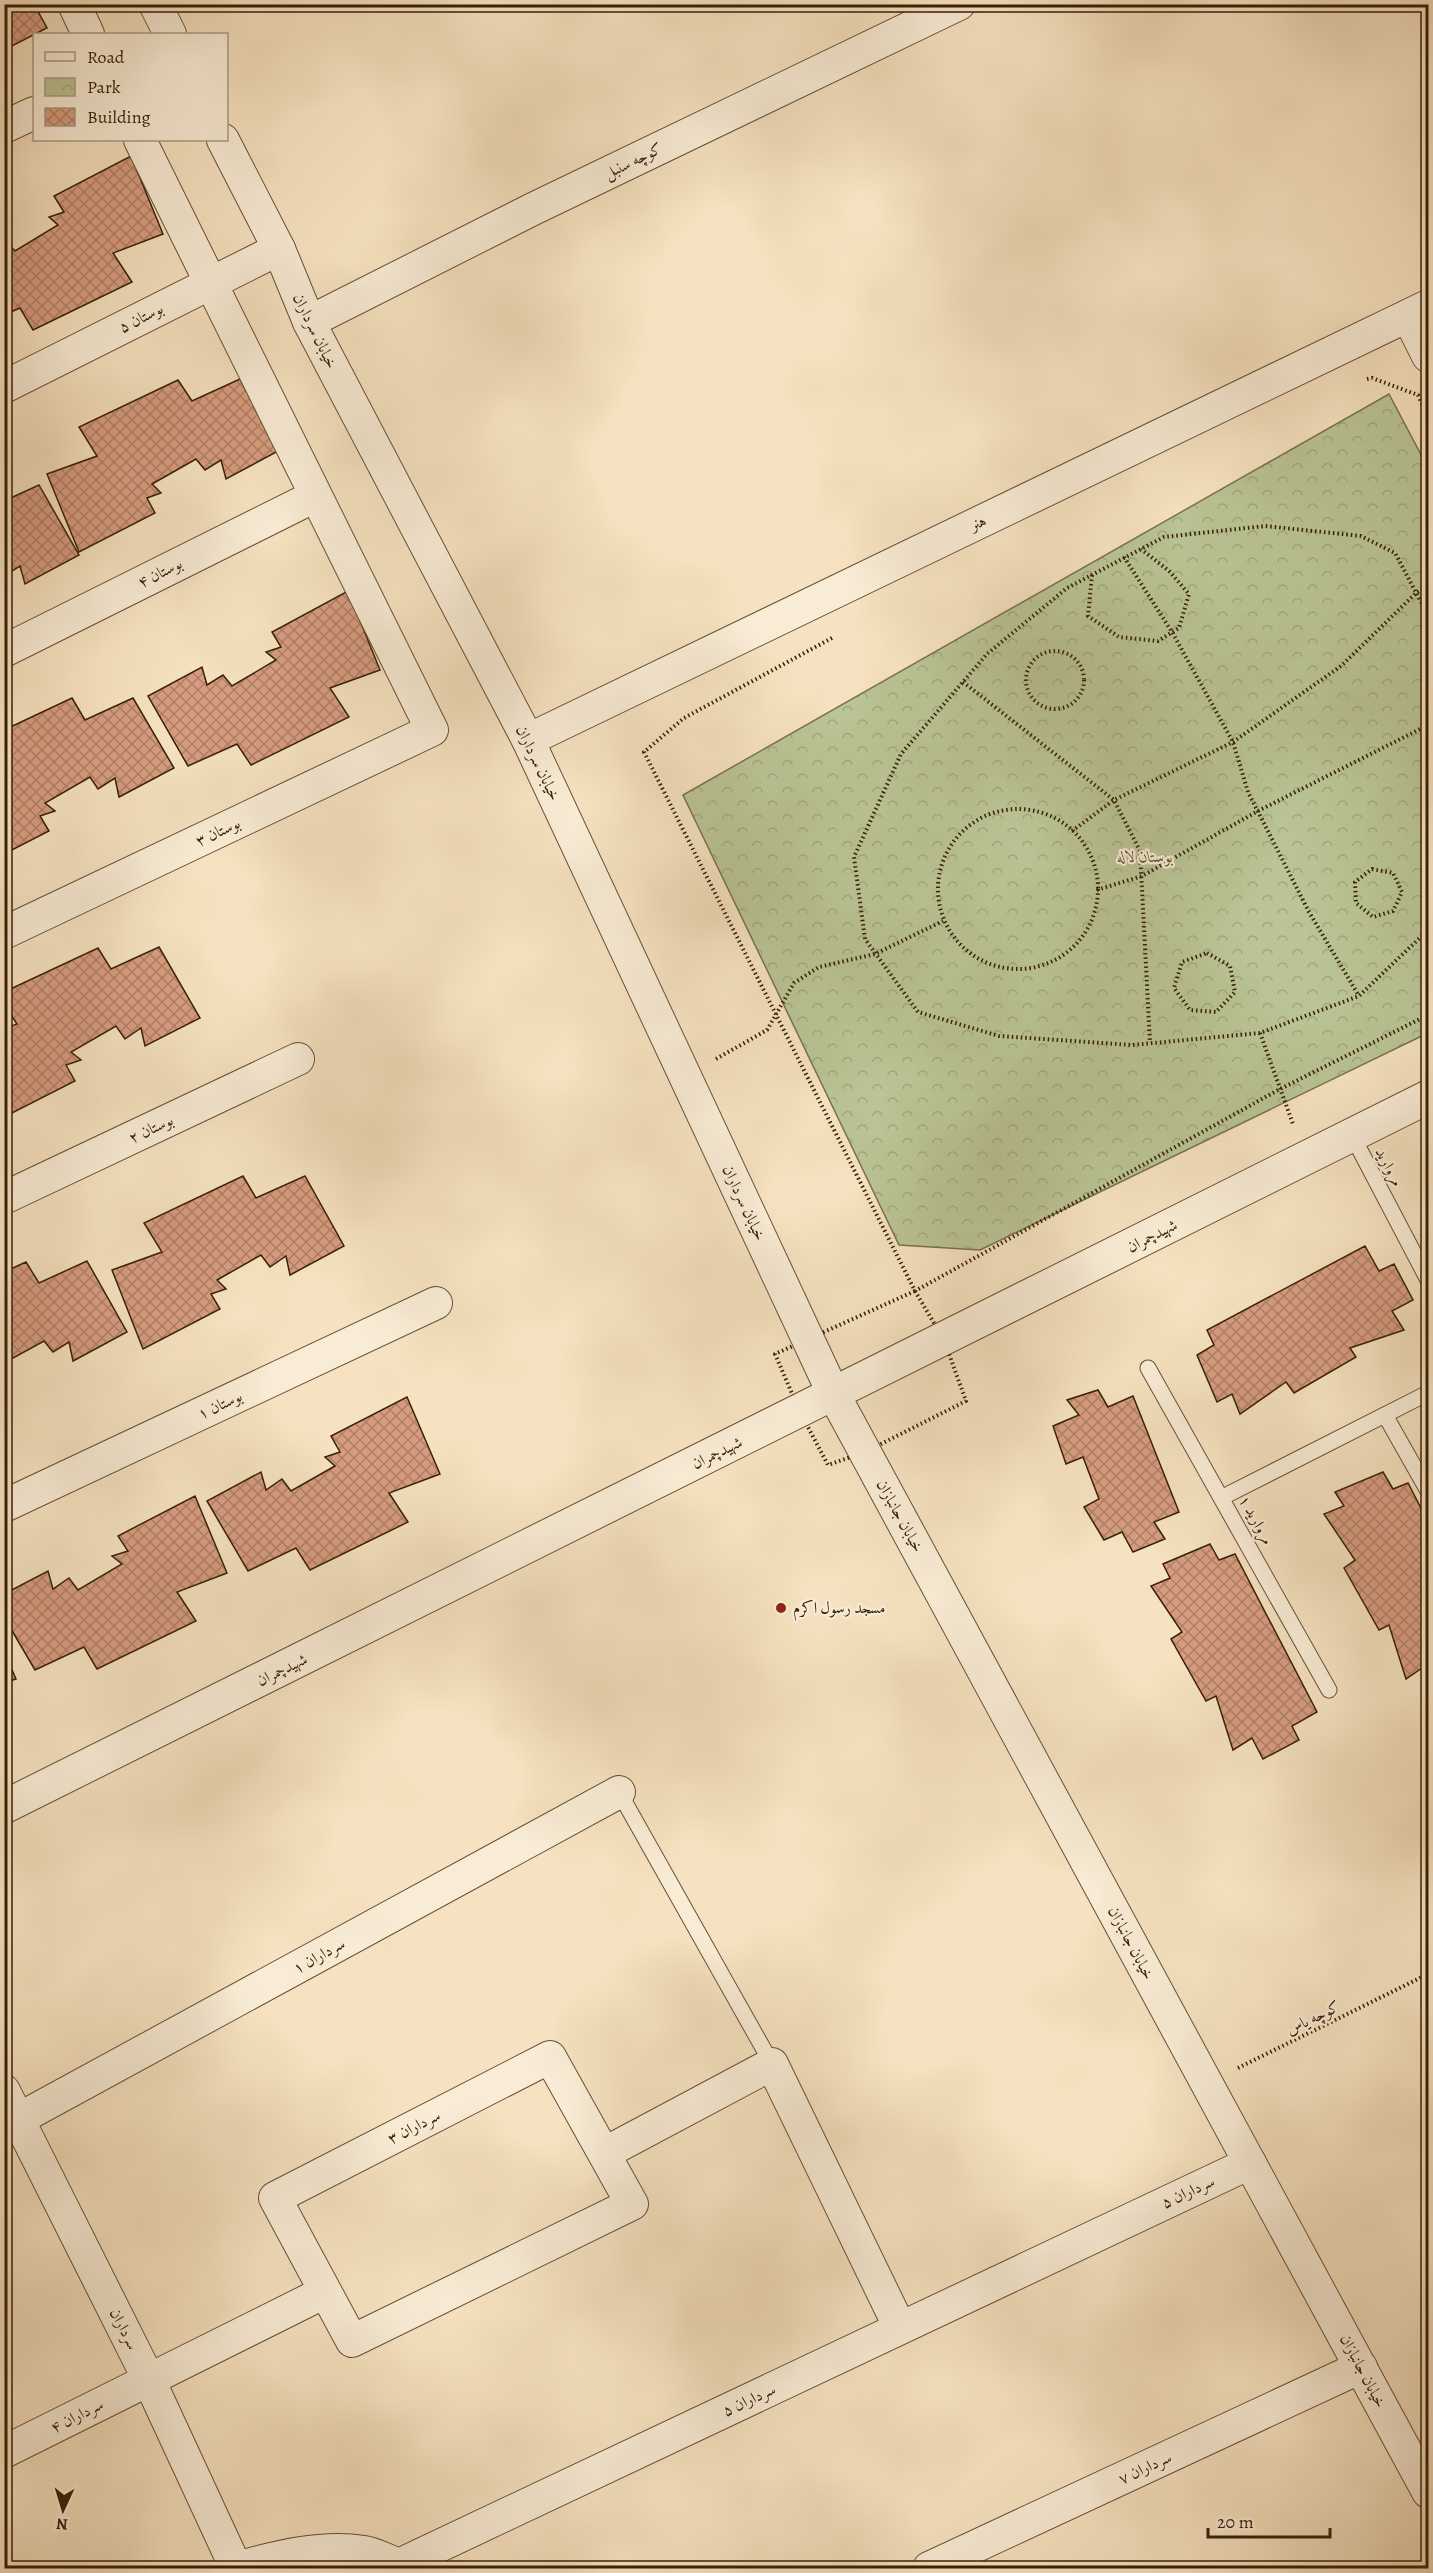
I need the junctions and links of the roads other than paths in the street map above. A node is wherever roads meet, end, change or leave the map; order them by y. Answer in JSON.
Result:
{"nodes":[{"id":1,"x":74,"y":4,"type":"edge"},
{"id":2,"x":155,"y":4,"type":"edge"},
{"id":3,"x":959,"y":4,"type":"edge"},
{"id":4,"x":88,"y":33,"type":"edge"},
{"id":5,"x":170,"y":33,"type":"edge"},
{"id":6,"x":33,"y":113,"type":"edge"},
{"id":7,"x":4,"y":127,"type":"edge"},
{"id":8,"x":141,"y":141,"type":"edge"},
{"id":9,"x":224,"y":141,"type":"edge"},
{"id":10,"x":279,"y":249,"type":"junction"},
{"id":11,"x":212,"y":282,"type":"junction"},
{"id":12,"x":1418,"y":311,"type":"edge"},
{"id":13,"x":309,"y":322,"type":"junction"},
{"id":14,"x":1428,"y":356,"type":"edge"},
{"id":15,"x":4,"y":387,"type":"edge"},
{"id":16,"x":315,"y":495,"type":"junction"},
{"id":17,"x":4,"y":651,"type":"edge"},
{"id":18,"x":528,"y":741,"type":"junction"},
{"id":19,"x":4,"y":933,"type":"edge"},
{"id":20,"x":298,"y":1059,"type":"dead end"},
{"id":21,"x":1428,"y":1097,"type":"edge"},
{"id":22,"x":1352,"y":1135,"type":"junction"},
{"id":23,"x":4,"y":1198,"type":"edge"},
{"id":24,"x":1428,"y":1280,"type":"edge"},
{"id":25,"x":436,"y":1303,"type":"dead end"},
{"id":26,"x":1148,"y":1368,"type":"dead end"},
{"id":27,"x":1428,"y":1393,"type":"edge"},
{"id":28,"x":834,"y":1395,"type":"junction"},
{"id":29,"x":1385,"y":1415,"type":"junction"},
{"id":30,"x":1428,"y":1491,"type":"edge"},
{"id":31,"x":1223,"y":1497,"type":"junction"},
{"id":32,"x":4,"y":1506,"type":"edge"},
{"id":33,"x":1329,"y":1690,"type":"dead end"},
{"id":34,"x":618,"y":1792,"type":"joint"},
{"id":35,"x":4,"y":1808,"type":"edge"},
{"id":36,"x":772,"y":2064,"type":"junction"},
{"id":37,"x":4,"y":2091,"type":"edge"},
{"id":38,"x":12,"y":2124,"type":"edge"},
{"id":39,"x":605,"y":2152,"type":"junction"},
{"id":40,"x":1250,"y":2163,"type":"junction"},
{"id":41,"x":325,"y":2292,"type":"junction"},
{"id":42,"x":900,"y":2328,"type":"junction"},
{"id":43,"x":1361,"y":2367,"type":"junction"},
{"id":44,"x":149,"y":2380,"type":"junction"},
{"id":45,"x":4,"y":2452,"type":"edge"},
{"id":46,"x":1428,"y":2492,"type":"edge"},
{"id":47,"x":399,"y":2567,"type":"edge"},
{"id":48,"x":236,"y":2568,"type":"edge"},
{"id":49,"x":929,"y":2568,"type":"edge"}],
"edges":[{"from":1,"to":4,"type":"street"},
{"from":2,"to":5,"type":"street"},
{"from":3,"to":13,"type":"street","name":"کوچه سنبل"},
{"from":6,"to":7,"type":"street"},
{"from":8,"to":11,"type":"street"},
{"from":9,"to":10,"type":"street","name":"خیابان سرداران"},
{"from":10,"to":11,"type":"street","name":"بوستان ۵"},
{"from":10,"to":13,"type":"street","name":"خیابان سرداران"},
{"from":11,"to":15,"type":"street","name":"بوستان ۵"},
{"from":11,"to":16,"type":"street"},
{"from":12,"to":14,"type":"street"},
{"from":12,"to":18,"type":"street","name":"هنر"},
{"from":13,"to":18,"type":"street","name":"خیابان سرداران"},
{"from":16,"to":17,"type":"street","name":"بوستان ۴"},
{"from":16,"to":19,"type":"street","name":"بوستان ۳"},
{"from":18,"to":28,"type":"street","name":"خیابان سرداران"},
{"from":20,"to":23,"type":"street","name":"بوستان ۲"},
{"from":21,"to":22,"type":"street","name":"شهیدچمران"},
{"from":22,"to":24,"type":"lane","name":"مروارید"},
{"from":22,"to":28,"type":"street","name":"شهیدچمران"},
{"from":25,"to":32,"type":"street","name":"بوستان ۱"},
{"from":26,"to":31,"type":"lane","name":"مروارید ۱"},
{"from":27,"to":29,"type":"lane"},
{"from":28,"to":35,"type":"street","name":"شهیدچمران"},
{"from":28,"to":40,"type":"street","name":"خیابان جانبازان"},
{"from":29,"to":30,"type":"lane"},
{"from":29,"to":31,"type":"lane"},
{"from":31,"to":33,"type":"lane","name":"مروارید ۱"},
{"from":34,"to":36,"type":"lane"},
{"from":34,"to":38,"type":"street","name":"سرداران ۱"},
{"from":36,"to":39,"type":"street"},
{"from":36,"to":42,"type":"street"},
{"from":37,"to":38,"type":"street","name":"سرداران"},
{"from":38,"to":44,"type":"street","name":"سرداران"},
{"from":39,"to":41,"type":"street","name":"سرداران ۳"},
{"from":39,"to":41,"type":"street","name":"سرداران ۳"},
{"from":40,"to":42,"type":"street","name":"سرداران ۵"},
{"from":40,"to":43,"type":"street","name":"خیابان جانبازان"},
{"from":41,"to":44,"type":"street"},
{"from":42,"to":47,"type":"street","name":"سرداران ۵"},
{"from":43,"to":46,"type":"street","name":"خیابان جانبازان"},
{"from":43,"to":49,"type":"street","name":"سرداران ۷"},
{"from":44,"to":45,"type":"street","name":"سرداران ۴"},
{"from":44,"to":48,"type":"street","name":"سرداران"},
{"from":47,"to":48,"type":"street","name":"سرداران ۵"}]}
